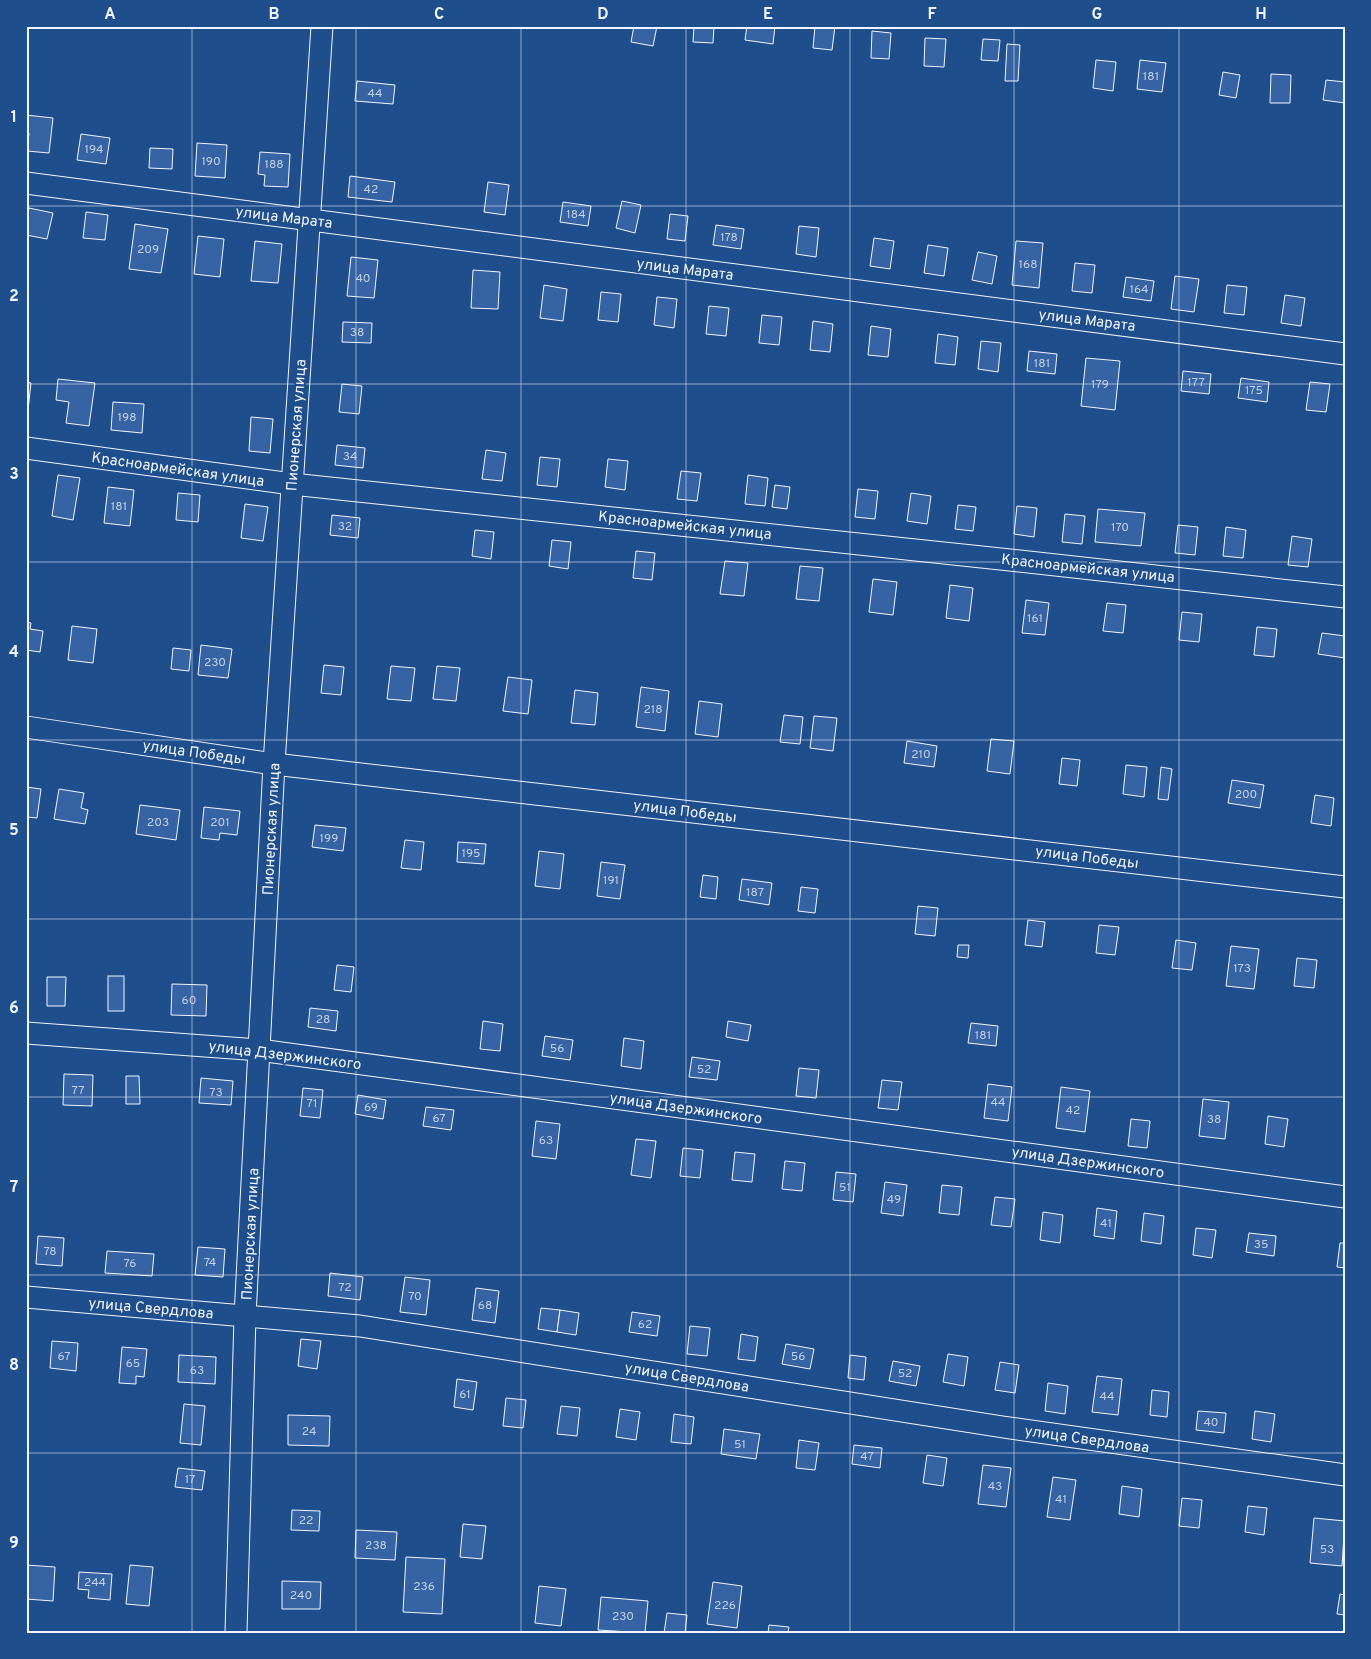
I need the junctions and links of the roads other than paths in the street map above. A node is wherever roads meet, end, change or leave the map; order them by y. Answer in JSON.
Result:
{"nodes":[{"id":1,"x":322,"y":26,"type":"edge"},
{"id":2,"x":26,"y":183,"type":"edge"},
{"id":3,"x":309,"y":220,"type":"junction"},
{"id":4,"x":1345,"y":354,"type":"edge"},
{"id":5,"x":26,"y":448,"type":"edge"},
{"id":6,"x":292,"y":484,"type":"junction"},
{"id":7,"x":1345,"y":597,"type":"edge"},
{"id":8,"x":26,"y":727,"type":"edge"},
{"id":9,"x":274,"y":764,"type":"junction"},
{"id":10,"x":1345,"y":887,"type":"edge"},
{"id":11,"x":26,"y":1032,"type":"edge"},
{"id":12,"x":259,"y":1050,"type":"junction"},
{"id":13,"x":1345,"y":1197,"type":"edge"},
{"id":14,"x":26,"y":1297,"type":"edge"},
{"id":15,"x":245,"y":1316,"type":"junction"},
{"id":16,"x":1345,"y":1475,"type":"edge"},
{"id":17,"x":236,"y":1633,"type":"edge"}],
"edges":[{"from":1,"to":3,"type":"street","name":"Пионерская улица"},
{"from":2,"to":3,"type":"street","name":"улица Марата"},
{"from":3,"to":4,"type":"street","name":"улица Марата"},
{"from":3,"to":6,"type":"street","name":"Пионерская улица"},
{"from":5,"to":6,"type":"street","name":"Красноармейская улица"},
{"from":6,"to":7,"type":"street","name":"Красноармейская улица"},
{"from":6,"to":9,"type":"street","name":"Пионерская улица"},
{"from":8,"to":9,"type":"street","name":"улица Победы"},
{"from":9,"to":10,"type":"street","name":"улица Победы"},
{"from":9,"to":12,"type":"street","name":"Пионерская улица"},
{"from":11,"to":12,"type":"street","name":"улица Дзержинского"},
{"from":12,"to":13,"type":"street","name":"улица Дзержинского"},
{"from":12,"to":15,"type":"street","name":"Пионерская улица"},
{"from":14,"to":15,"type":"street","name":"улица Свердлова"},
{"from":15,"to":16,"type":"street","name":"улица Свердлова"},
{"from":15,"to":17,"type":"street","name":"Пионерская улица"}]}
